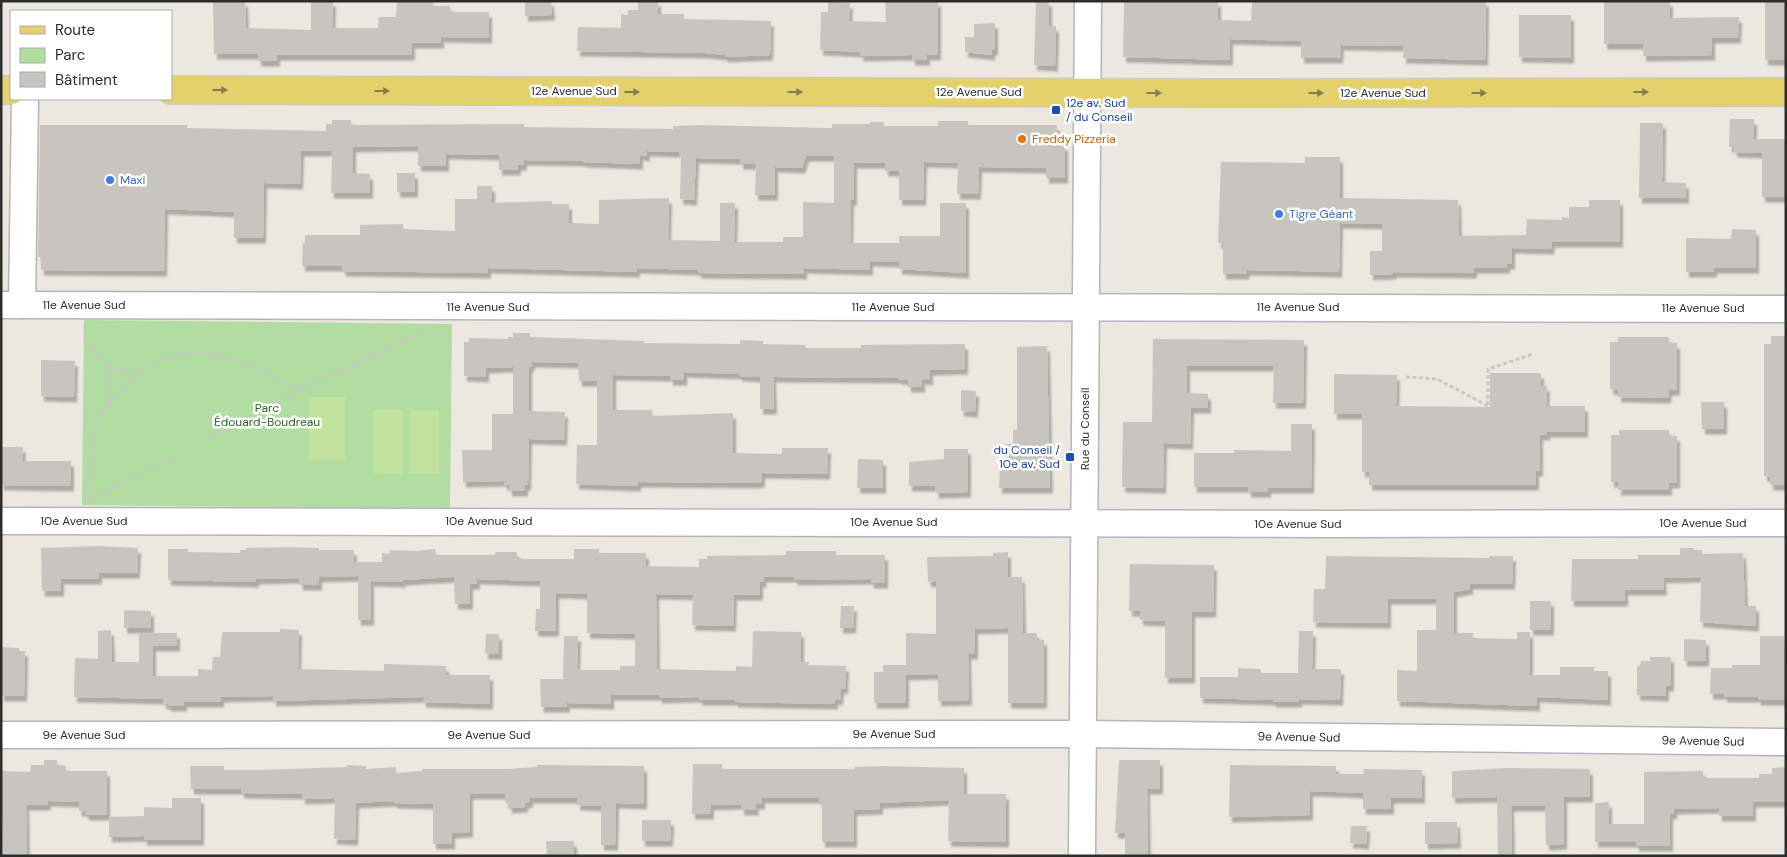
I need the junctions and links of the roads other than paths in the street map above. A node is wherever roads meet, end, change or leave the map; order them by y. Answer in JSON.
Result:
{"nodes":[{"id":1,"x":1088,"y":1,"type":"edge"},
{"id":2,"x":172,"y":90,"type":"edge"},
{"id":3,"x":1786,"y":92,"type":"edge"},
{"id":4,"x":1088,"y":93,"type":"junction"},
{"id":5,"x":25,"y":100,"type":"edge"},
{"id":6,"x":12,"y":305,"type":"edge"},
{"id":7,"x":1086,"y":307,"type":"junction"},
{"id":8,"x":1786,"y":308,"type":"edge"},
{"id":9,"x":1,"y":521,"type":"edge"},
{"id":10,"x":1085,"y":522,"type":"junction"},
{"id":11,"x":1786,"y":523,"type":"edge"},
{"id":12,"x":1083,"y":734,"type":"junction"},
{"id":13,"x":1,"y":735,"type":"edge"},
{"id":14,"x":1786,"y":742,"type":"edge"},
{"id":15,"x":1082,"y":856,"type":"edge"}],
"edges":[{"from":1,"to":4,"type":"street","name":"Rue du Conseil"},
{"from":2,"to":4,"type":"main road","name":"12e Avenue Sud","one_way":true},
{"from":4,"to":3,"type":"main road","name":"12e Avenue Sud","one_way":true},
{"from":4,"to":7,"type":"street","name":"Rue du Conseil"},
{"from":5,"to":6,"type":"street"},
{"from":6,"to":7,"type":"street","name":"11e Avenue Sud"},
{"from":7,"to":8,"type":"street","name":"11e Avenue Sud"},
{"from":7,"to":10,"type":"street","name":"Rue du Conseil"},
{"from":9,"to":10,"type":"street","name":"10e Avenue Sud"},
{"from":10,"to":11,"type":"street","name":"10e Avenue Sud"},
{"from":10,"to":12,"type":"street","name":"Rue du Conseil"},
{"from":12,"to":13,"type":"street","name":"9e Avenue Sud"},
{"from":12,"to":14,"type":"street","name":"9e Avenue Sud"},
{"from":12,"to":15,"type":"street","name":"Rue du Conseil"}]}
